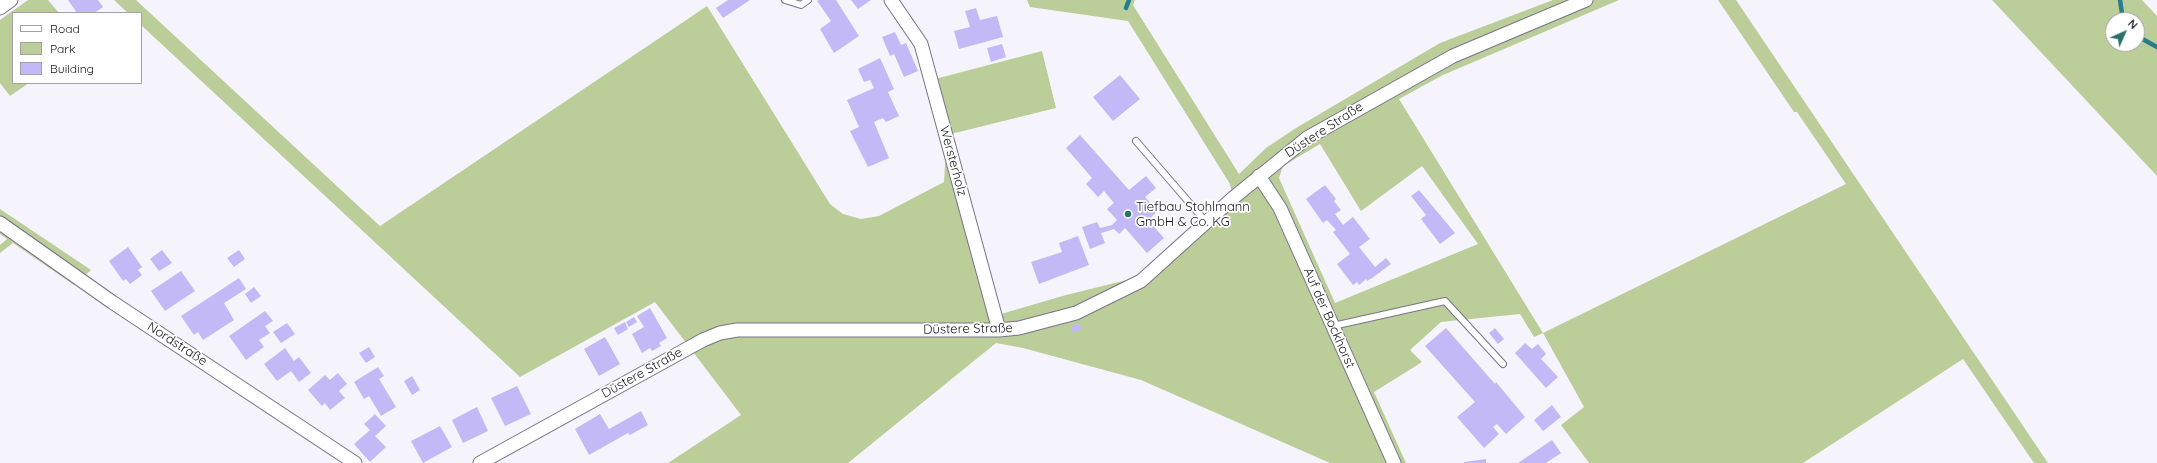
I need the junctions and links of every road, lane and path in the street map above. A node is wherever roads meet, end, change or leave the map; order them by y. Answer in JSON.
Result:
{"nodes":[{"id":1,"x":11,"y":0,"type":"edge"},
{"id":2,"x":785,"y":0,"type":"edge"},
{"id":3,"x":808,"y":0,"type":"edge"},
{"id":4,"x":891,"y":0,"type":"edge"},
{"id":5,"x":1586,"y":0,"type":"edge"},
{"id":6,"x":0,"y":8,"type":"edge"},
{"id":7,"x":1136,"y":141,"type":"dead end"},
{"id":8,"x":1259,"y":176,"type":"junction"},
{"id":9,"x":1206,"y":222,"type":"junction"},
{"id":10,"x":0,"y":223,"type":"edge"},
{"id":11,"x":1333,"y":326,"type":"junction"},
{"id":12,"x":999,"y":330,"type":"junction"},
{"id":13,"x":1503,"y":364,"type":"dead end"},
{"id":14,"x":355,"y":463,"type":"edge"},
{"id":15,"x":480,"y":463,"type":"edge"},
{"id":16,"x":1394,"y":463,"type":"edge"}],
"edges":[{"from":1,"to":6,"type":"street"},
{"from":2,"to":3,"type":"lane"},
{"from":4,"to":12,"type":"street","name":"Wersterholz"},
{"from":5,"to":8,"type":"street","name":"Düstere Straße"},
{"from":7,"to":9,"type":"lane"},
{"from":8,"to":9,"type":"street","name":"Düstere Straße"},
{"from":8,"to":11,"type":"street","name":"Auf der Bockhorst"},
{"from":9,"to":12,"type":"street","name":"Düstere Straße"},
{"from":10,"to":14,"type":"street","name":"Nordstraße"},
{"from":11,"to":13,"type":"lane"},
{"from":11,"to":16,"type":"street","name":"Auf der Bockhorst"},
{"from":12,"to":15,"type":"street","name":"Düstere Straße"}]}
